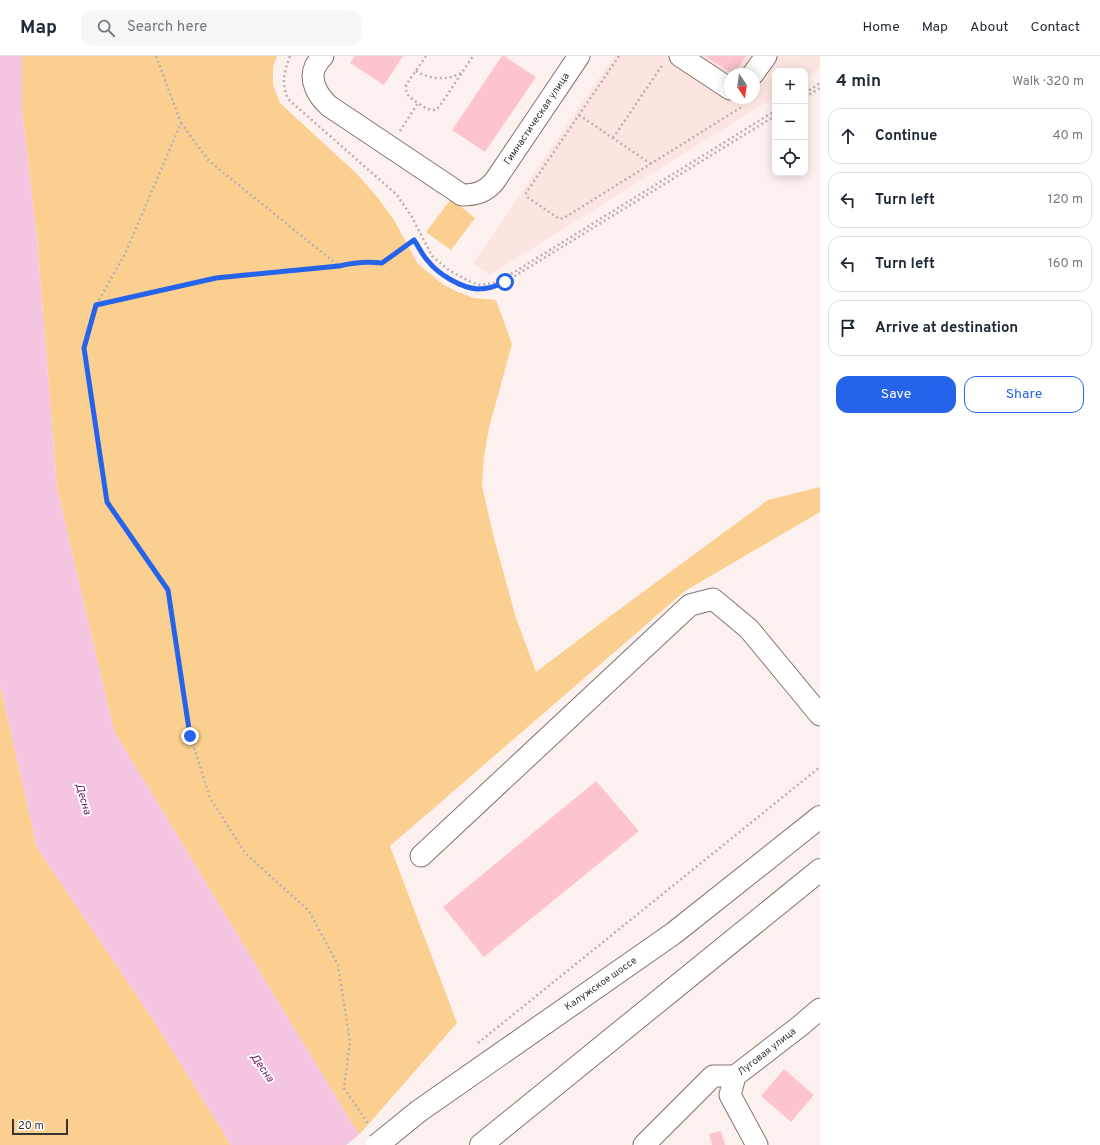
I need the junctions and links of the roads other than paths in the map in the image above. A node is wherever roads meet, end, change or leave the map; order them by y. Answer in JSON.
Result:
{"nodes":[{"id":1,"x":322,"y":56,"type":"edge"},
{"id":2,"x":579,"y":56,"type":"edge"},
{"id":3,"x":766,"y":56,"type":"edge"},
{"id":4,"x":672,"y":59,"type":"edge"},
{"id":5,"x":757,"y":68,"type":"edge"},
{"id":6,"x":724,"y":88,"type":"edge"},
{"id":7,"x":820,"y":715,"type":"edge"},
{"id":8,"x":820,"y":817,"type":"edge"},
{"id":9,"x":421,"y":856,"type":"dead end"},
{"id":10,"x":820,"y":870,"type":"edge"},
{"id":11,"x":820,"y":1009,"type":"edge"},
{"id":12,"x":735,"y":1076,"type":"junction"},
{"id":13,"x":374,"y":1136,"type":"edge"},
{"id":14,"x":481,"y":1145,"type":"edge"},
{"id":15,"x":644,"y":1145,"type":"edge"},
{"id":16,"x":757,"y":1145,"type":"edge"}],
"edges":[{"from":1,"to":2,"type":"street","name":"Гимнастическая улица"},
{"from":3,"to":5,"type":"street"},
{"from":4,"to":6,"type":"street"},
{"from":7,"to":9,"type":"street"},
{"from":8,"to":13,"type":"highway","name":"Калужское шоссе","bridge":true},
{"from":10,"to":14,"type":"highway"},
{"from":11,"to":12,"type":"street","name":"Луговая улица"},
{"from":12,"to":15,"type":"street"},
{"from":12,"to":16,"type":"street","name":"Луговая улица"}]}
